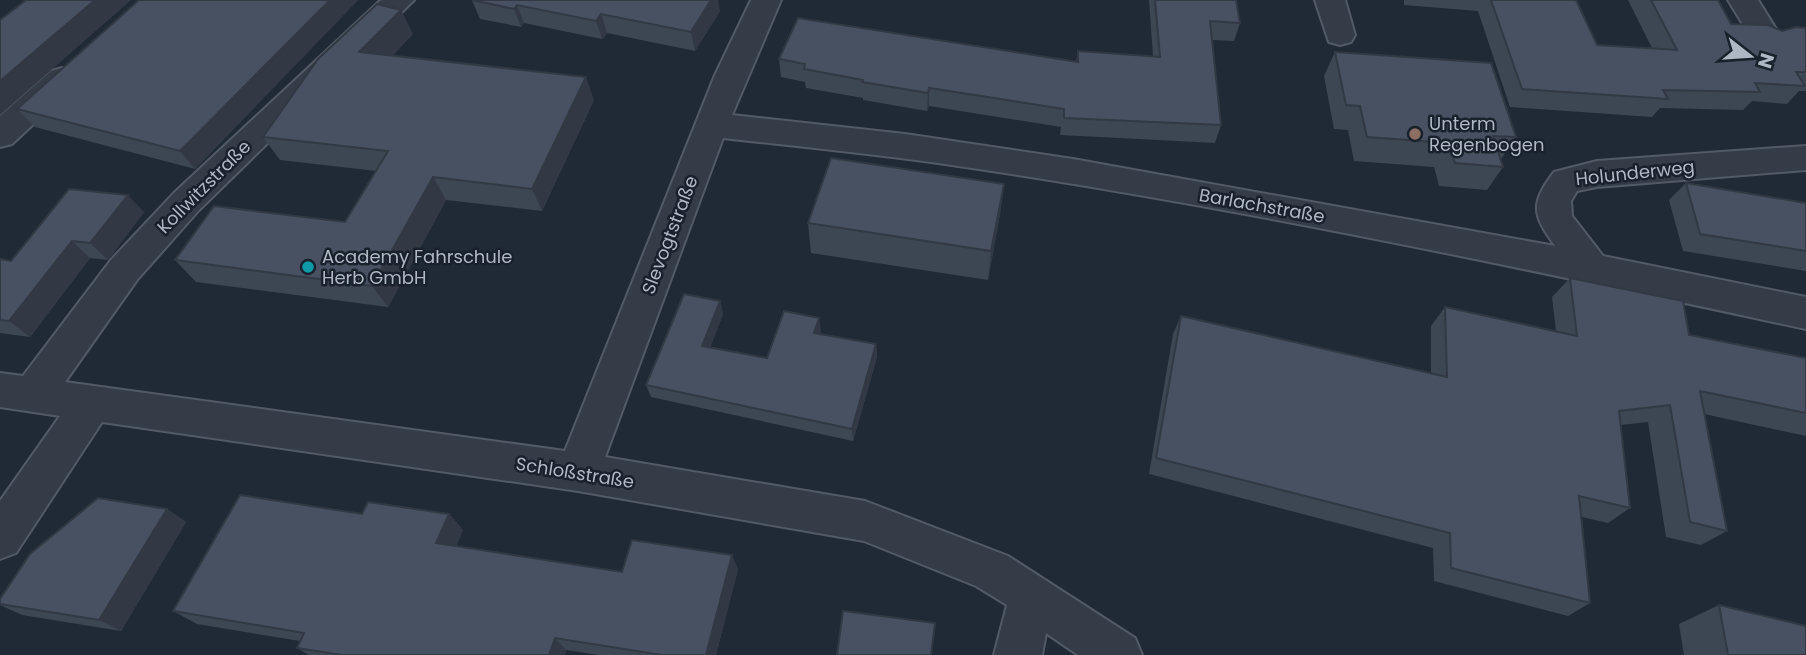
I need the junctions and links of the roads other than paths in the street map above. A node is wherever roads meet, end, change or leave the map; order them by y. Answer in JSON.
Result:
{"nodes":[{"id":1,"x":399,"y":0,"type":"edge"},
{"id":2,"x":766,"y":0,"type":"edge"},
{"id":3,"x":1330,"y":0,"type":"edge"},
{"id":4,"x":1743,"y":0,"type":"edge"},
{"id":5,"x":1340,"y":36,"type":"dead end"},
{"id":6,"x":1766,"y":37,"type":"edge"},
{"id":7,"x":80,"y":63,"type":"edge"},
{"id":8,"x":713,"y":125,"type":"junction"},
{"id":9,"x":0,"y":135,"type":"edge"},
{"id":10,"x":1806,"y":158,"type":"edge"},
{"id":11,"x":1591,"y":267,"type":"junction"},
{"id":12,"x":1806,"y":313,"type":"edge"},
{"id":13,"x":16,"y":392,"type":"edge"},
{"id":14,"x":93,"y":401,"type":"junction"},
{"id":15,"x":578,"y":472,"type":"junction"},
{"id":16,"x":0,"y":538,"type":"edge"},
{"id":17,"x":1032,"y":595,"type":"junction"},
{"id":18,"x":1018,"y":655,"type":"edge"},
{"id":19,"x":1118,"y":655,"type":"edge"}],
"edges":[{"from":1,"to":13,"type":"street","name":"Kollwitzstraße"},
{"from":2,"to":8,"type":"street","name":"Slevogtstraße"},
{"from":3,"to":5,"type":"street"},
{"from":4,"to":6,"type":"street"},
{"from":7,"to":9,"type":"street"},
{"from":8,"to":11,"type":"street","name":"Barlachstraße"},
{"from":8,"to":15,"type":"street","name":"Slevogtstraße"},
{"from":10,"to":11,"type":"street","name":"Holunderweg"},
{"from":11,"to":12,"type":"street","name":"Barlachstraße"},
{"from":13,"to":14,"type":"street","name":"Schloßstraße"},
{"from":14,"to":15,"type":"street","name":"Schloßstraße"},
{"from":14,"to":16,"type":"street"},
{"from":15,"to":17,"type":"street","name":"Schloßstraße"},
{"from":17,"to":18,"type":"street"},
{"from":17,"to":19,"type":"street","name":"Schloßstraße"}]}
